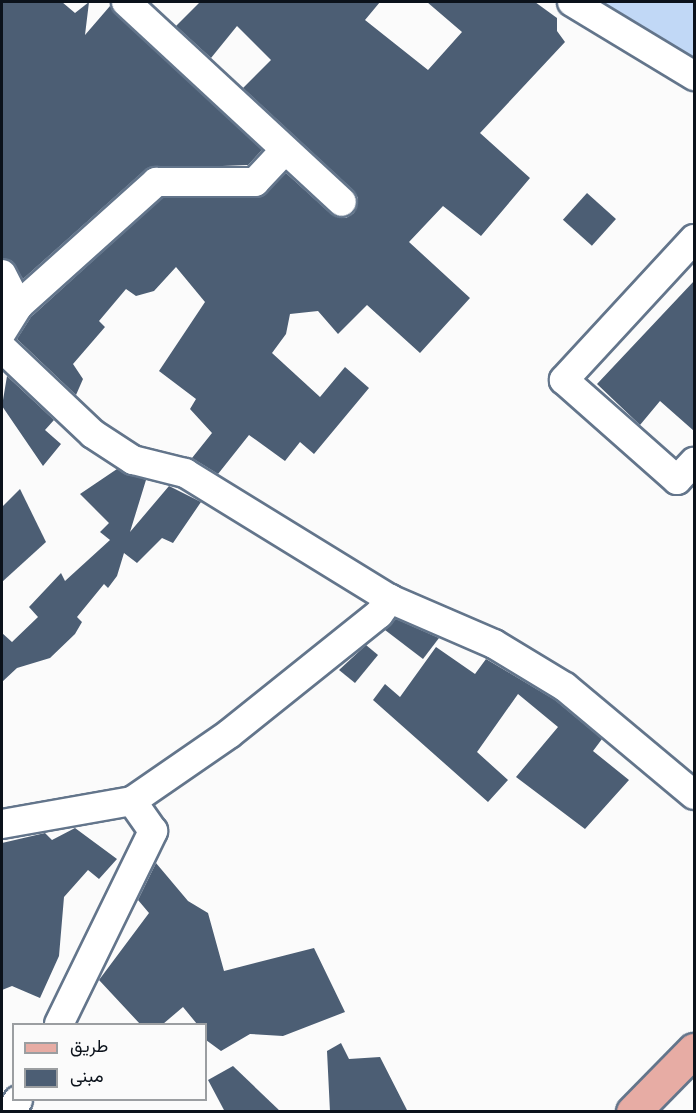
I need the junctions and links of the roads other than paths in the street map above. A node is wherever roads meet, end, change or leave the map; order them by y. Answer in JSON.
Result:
{"nodes":[{"id":1,"x":126,"y":2,"type":"edge"},
{"id":2,"x":572,"y":2,"type":"edge"},
{"id":3,"x":694,"y":76,"type":"edge"},
{"id":4,"x":284,"y":151,"type":"junction"},
{"id":5,"x":342,"y":202,"type":"dead end"},
{"id":6,"x":694,"y":239,"type":"edge"},
{"id":7,"x":2,"y":274,"type":"edge"},
{"id":8,"x":18,"y":306,"type":"junction"},
{"id":9,"x":2,"y":332,"type":"edge"},
{"id":10,"x":2,"y":348,"type":"edge"},
{"id":11,"x":694,"y":462,"type":"edge"},
{"id":12,"x":390,"y":599,"type":"junction"},
{"id":13,"x":694,"y":795,"type":"edge"},
{"id":14,"x":132,"y":801,"type":"junction"},
{"id":15,"x":2,"y":824,"type":"edge"},
{"id":16,"x":59,"y":1023,"type":"edge"},
{"id":17,"x":694,"y":1050,"type":"edge"},
{"id":18,"x":633,"y":1112,"type":"edge"}],
"edges":[{"from":1,"to":4,"type":"street"},
{"from":2,"to":3,"type":"street"},
{"from":4,"to":5,"type":"street"},
{"from":4,"to":8,"type":"street"},
{"from":6,"to":11,"type":"street"},
{"from":7,"to":8,"type":"street"},
{"from":8,"to":9,"type":"street"},
{"from":10,"to":12,"type":"street"},
{"from":12,"to":13,"type":"street"},
{"from":12,"to":14,"type":"street"},
{"from":14,"to":15,"type":"street"},
{"from":14,"to":16,"type":"street"},
{"from":17,"to":18,"type":"main road"}]}
